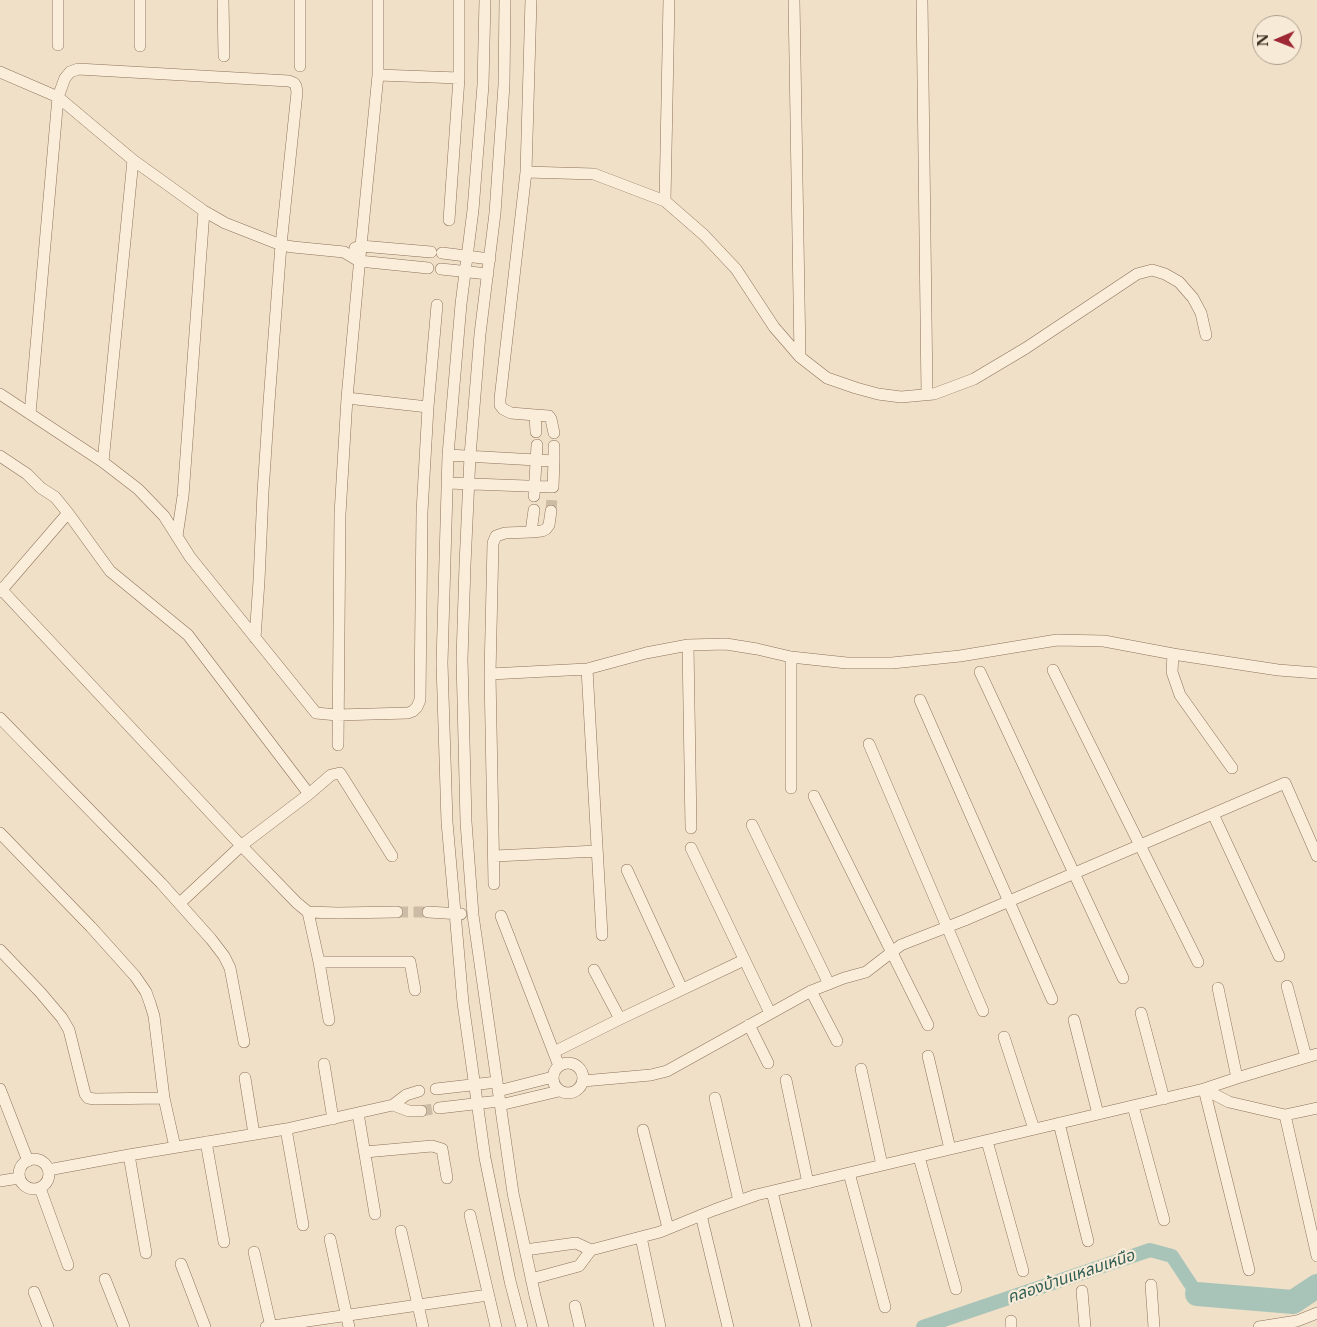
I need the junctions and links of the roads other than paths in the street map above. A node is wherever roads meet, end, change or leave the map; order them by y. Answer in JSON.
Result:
{"nodes":[{"id":1,"x":58,"y":0,"type":"edge"},
{"id":2,"x":140,"y":0,"type":"edge"},
{"id":3,"x":224,"y":0,"type":"edge"},
{"id":4,"x":300,"y":0,"type":"edge"},
{"id":5,"x":378,"y":0,"type":"edge"},
{"id":6,"x":459,"y":0,"type":"edge"},
{"id":7,"x":485,"y":0,"type":"edge"},
{"id":8,"x":505,"y":0,"type":"edge"},
{"id":9,"x":531,"y":0,"type":"edge"},
{"id":10,"x":669,"y":0,"type":"edge"},
{"id":11,"x":794,"y":0,"type":"edge"},
{"id":12,"x":922,"y":0,"type":"edge"},
{"id":13,"x":58,"y":45,"type":"dead end"},
{"id":14,"x":140,"y":46,"type":"dead end"},
{"id":15,"x":224,"y":56,"type":"dead end"},
{"id":16,"x":300,"y":66,"type":"dead end"},
{"id":17,"x":0,"y":72,"type":"edge"},
{"id":18,"x":378,"y":75,"type":"junction"},
{"id":19,"x":459,"y":78,"type":"junction"},
{"id":20,"x":483,"y":85,"type":"junction"},
{"id":21,"x":504,"y":85,"type":"junction"},
{"id":22,"x":58,"y":96,"type":"junction"},
{"id":23,"x":133,"y":160,"type":"junction"},
{"id":24,"x":526,"y":172,"type":"junction"},
{"id":25,"x":665,"y":201,"type":"junction"},
{"id":26,"x":204,"y":211,"type":"junction"},
{"id":27,"x":448,"y":220,"type":"dead end"},
{"id":28,"x":281,"y":245,"type":"junction"},
{"id":29,"x":360,"y":246,"type":"junction"},
{"id":30,"x":344,"y":252,"type":"junction"},
{"id":31,"x":431,"y":252,"type":"junction"},
{"id":32,"x":467,"y":255,"type":"junction"},
{"id":33,"x":490,"y":259,"type":"junction"},
{"id":34,"x":359,"y":261,"type":"junction"},
{"id":35,"x":441,"y":269,"type":"dead end"},
{"id":36,"x":465,"y":272,"type":"junction"},
{"id":37,"x":488,"y":274,"type":"junction"},
{"id":38,"x":437,"y":305,"type":"dead end"},
{"id":39,"x":1206,"y":335,"type":"dead end"},
{"id":40,"x":800,"y":356,"type":"junction"},
{"id":41,"x":0,"y":394,"type":"edge"},
{"id":42,"x":927,"y":394,"type":"junction"},
{"id":43,"x":347,"y":398,"type":"junction"},
{"id":44,"x":428,"y":407,"type":"junction"},
{"id":45,"x":30,"y":414,"type":"junction"},
{"id":46,"x":535,"y":415,"type":"junction"},
{"id":47,"x":536,"y":432,"type":"dead end"},
{"id":48,"x":554,"y":433,"type":"dead end"},
{"id":49,"x":536,"y":445,"type":"dead end"},
{"id":50,"x":554,"y":446,"type":"dead end"},
{"id":51,"x":448,"y":455,"type":"junction"},
{"id":52,"x":0,"y":456,"type":"edge"},
{"id":53,"x":470,"y":456,"type":"junction"},
{"id":54,"x":536,"y":459,"type":"junction"},
{"id":55,"x":554,"y":461,"type":"junction"},
{"id":56,"x":103,"y":462,"type":"junction"},
{"id":57,"x":447,"y":483,"type":"junction"},
{"id":58,"x":469,"y":484,"type":"junction"},
{"id":59,"x":535,"y":491,"type":"junction"},
{"id":60,"x":534,"y":510,"type":"dead end"},
{"id":61,"x":551,"y":511,"type":"tunnel mouth"},
{"id":62,"x":68,"y":513,"type":"junction"},
{"id":63,"x":531,"y":532,"type":"junction"},
{"id":64,"x":177,"y":536,"type":"junction"},
{"id":65,"x":1,"y":590,"type":"edge"},
{"id":66,"x":255,"y":638,"type":"junction"},
{"id":67,"x":688,"y":645,"type":"junction"},
{"id":68,"x":1173,"y":654,"type":"junction"},
{"id":69,"x":790,"y":657,"type":"junction"},
{"id":70,"x":587,"y":669,"type":"junction"},
{"id":71,"x":1053,"y":670,"type":"dead end"},
{"id":72,"x":980,"y":672,"type":"dead end"},
{"id":73,"x":490,"y":674,"type":"junction"},
{"id":74,"x":1316,"y":675,"type":"edge"},
{"id":75,"x":920,"y":700,"type":"dead end"},
{"id":76,"x":338,"y":715,"type":"junction"},
{"id":77,"x":0,"y":718,"type":"edge"},
{"id":78,"x":869,"y":744,"type":"dead end"},
{"id":79,"x":338,"y":745,"type":"dead end"},
{"id":80,"x":1232,"y":768,"type":"dead end"},
{"id":81,"x":791,"y":788,"type":"dead end"},
{"id":82,"x":309,"y":794,"type":"junction"},
{"id":83,"x":814,"y":796,"type":"dead end"},
{"id":84,"x":1213,"y":814,"type":"junction"},
{"id":85,"x":752,"y":825,"type":"dead end"},
{"id":86,"x":691,"y":828,"type":"dead end"},
{"id":87,"x":0,"y":833,"type":"edge"},
{"id":88,"x":242,"y":845,"type":"junction"},
{"id":89,"x":1140,"y":845,"type":"junction"},
{"id":90,"x":691,"y":848,"type":"dead end"},
{"id":91,"x":597,"y":851,"type":"junction"},
{"id":92,"x":392,"y":856,"type":"dead end"},
{"id":93,"x":495,"y":856,"type":"junction"},
{"id":94,"x":1317,"y":856,"type":"edge"},
{"id":95,"x":627,"y":870,"type":"dead end"},
{"id":96,"x":1074,"y":873,"type":"junction"},
{"id":97,"x":494,"y":884,"type":"dead end"},
{"id":98,"x":1009,"y":901,"type":"junction"},
{"id":99,"x":180,"y":903,"type":"junction"},
{"id":100,"x":308,"y":912,"type":"junction"},
{"id":101,"x":397,"y":912,"type":"tunnel mouth"},
{"id":102,"x":428,"y":912,"type":"tunnel mouth"},
{"id":103,"x":455,"y":913,"type":"junction"},
{"id":104,"x":473,"y":915,"type":"junction"},
{"id":105,"x":501,"y":916,"type":"dead end"},
{"id":106,"x":947,"y":927,"type":"junction"},
{"id":107,"x":602,"y":935,"type":"dead end"},
{"id":108,"x":0,"y":950,"type":"edge"},
{"id":109,"x":892,"y":952,"type":"junction"},
{"id":110,"x":1279,"y":956,"type":"dead end"},
{"id":111,"x":744,"y":960,"type":"junction"},
{"id":112,"x":319,"y":962,"type":"junction"},
{"id":113,"x":1198,"y":962,"type":"dead end"},
{"id":114,"x":594,"y":970,"type":"dead end"},
{"id":115,"x":1123,"y":978,"type":"dead end"},
{"id":116,"x":829,"y":984,"type":"junction"},
{"id":117,"x":1287,"y":986,"type":"dead end"},
{"id":118,"x":1218,"y":988,"type":"dead end"},
{"id":119,"x":682,"y":989,"type":"junction"},
{"id":120,"x":415,"y":990,"type":"dead end"},
{"id":121,"x":811,"y":991,"type":"junction"},
{"id":122,"x":1052,"y":999,"type":"dead end"},
{"id":123,"x":983,"y":1011,"type":"dead end"},
{"id":124,"x":1141,"y":1013,"type":"dead end"},
{"id":125,"x":770,"y":1014,"type":"junction"},
{"id":126,"x":620,"y":1019,"type":"junction"},
{"id":127,"x":329,"y":1020,"type":"dead end"},
{"id":128,"x":1074,"y":1020,"type":"dead end"},
{"id":129,"x":749,"y":1025,"type":"junction"},
{"id":130,"x":928,"y":1025,"type":"dead end"},
{"id":131,"x":1004,"y":1037,"type":"dead end"},
{"id":132,"x":837,"y":1041,"type":"dead end"},
{"id":133,"x":244,"y":1042,"type":"dead end"},
{"id":134,"x":554,"y":1052,"type":"junction"},
{"id":135,"x":928,"y":1056,"type":"dead end"},
{"id":136,"x":1311,"y":1056,"type":"edge"},
{"id":137,"x":768,"y":1063,"type":"dead end"},
{"id":138,"x":324,"y":1064,"type":"dead end"},
{"id":139,"x":559,"y":1066,"type":"junction"},
{"id":140,"x":861,"y":1069,"type":"dead end"},
{"id":141,"x":553,"y":1077,"type":"junction"},
{"id":142,"x":245,"y":1078,"type":"dead end"},
{"id":143,"x":1237,"y":1078,"type":"junction"},
{"id":144,"x":786,"y":1080,"type":"dead end"},
{"id":145,"x":583,"y":1081,"type":"junction"},
{"id":146,"x":474,"y":1084,"type":"junction"},
{"id":147,"x":0,"y":1089,"type":"edge"},
{"id":148,"x":436,"y":1089,"type":"dead end"},
{"id":149,"x":1204,"y":1089,"type":"junction"},
{"id":150,"x":419,"y":1091,"type":"dead end"},
{"id":151,"x":559,"y":1091,"type":"junction"},
{"id":152,"x":498,"y":1094,"type":"junction"},
{"id":153,"x":164,"y":1098,"type":"junction"},
{"id":154,"x":715,"y":1098,"type":"dead end"},
{"id":155,"x":1164,"y":1099,"type":"junction"},
{"id":156,"x":478,"y":1104,"type":"junction"},
{"id":157,"x":393,"y":1105,"type":"junction"},
{"id":158,"x":1133,"y":1106,"type":"junction"},
{"id":159,"x":439,"y":1108,"type":"tunnel mouth"},
{"id":160,"x":1317,"y":1108,"type":"edge"},
{"id":161,"x":421,"y":1111,"type":"tunnel mouth"},
{"id":162,"x":358,"y":1113,"type":"junction"},
{"id":163,"x":1098,"y":1114,"type":"junction"},
{"id":164,"x":1285,"y":1115,"type":"junction"},
{"id":165,"x":333,"y":1119,"type":"junction"},
{"id":166,"x":1060,"y":1123,"type":"junction"},
{"id":167,"x":286,"y":1129,"type":"junction"},
{"id":168,"x":643,"y":1130,"type":"dead end"},
{"id":169,"x":1034,"y":1130,"type":"junction"},
{"id":170,"x":254,"y":1134,"type":"junction"},
{"id":171,"x":987,"y":1140,"type":"junction"},
{"id":172,"x":206,"y":1142,"type":"junction"},
{"id":173,"x":175,"y":1147,"type":"junction"},
{"id":174,"x":950,"y":1150,"type":"junction"},
{"id":175,"x":365,"y":1152,"type":"junction"},
{"id":176,"x":129,"y":1155,"type":"junction"},
{"id":177,"x":919,"y":1156,"type":"junction"},
{"id":178,"x":28,"y":1160,"type":"junction"},
{"id":179,"x":882,"y":1166,"type":"junction"},
{"id":180,"x":48,"y":1170,"type":"junction"},
{"id":181,"x":849,"y":1173,"type":"junction"},
{"id":182,"x":20,"y":1178,"type":"junction"},
{"id":183,"x":447,"y":1178,"type":"dead end"},
{"id":184,"x":0,"y":1181,"type":"edge"},
{"id":185,"x":808,"y":1183,"type":"junction"},
{"id":186,"x":40,"y":1188,"type":"junction"},
{"id":187,"x":772,"y":1192,"type":"junction"},
{"id":188,"x":739,"y":1201,"type":"junction"},
{"id":189,"x":375,"y":1214,"type":"dead end"},
{"id":190,"x":470,"y":1215,"type":"dead end"},
{"id":191,"x":701,"y":1215,"type":"junction"},
{"id":192,"x":1164,"y":1220,"type":"dead end"},
{"id":193,"x":303,"y":1225,"type":"dead end"},
{"id":194,"x":668,"y":1228,"type":"junction"},
{"id":195,"x":401,"y":1231,"type":"dead end"},
{"id":196,"x":641,"y":1237,"type":"junction"},
{"id":197,"x":330,"y":1239,"type":"dead end"},
{"id":198,"x":1088,"y":1241,"type":"dead end"},
{"id":199,"x":224,"y":1242,"type":"dead end"},
{"id":200,"x":525,"y":1250,"type":"junction"},
{"id":201,"x":591,"y":1250,"type":"junction"},
{"id":202,"x":254,"y":1252,"type":"dead end"},
{"id":203,"x":146,"y":1253,"type":"dead end"},
{"id":204,"x":1317,"y":1256,"type":"edge"},
{"id":205,"x":181,"y":1264,"type":"dead end"},
{"id":206,"x":68,"y":1265,"type":"dead end"},
{"id":207,"x":1249,"y":1270,"type":"dead end"},
{"id":208,"x":1023,"y":1271,"type":"dead end"},
{"id":209,"x":105,"y":1279,"type":"dead end"},
{"id":210,"x":531,"y":1279,"type":"junction"},
{"id":211,"x":1151,"y":1286,"type":"dead end"},
{"id":212,"x":956,"y":1289,"type":"dead end"},
{"id":213,"x":1082,"y":1291,"type":"dead end"},
{"id":214,"x":34,"y":1292,"type":"dead end"},
{"id":215,"x":488,"y":1295,"type":"junction"},
{"id":216,"x":418,"y":1305,"type":"junction"},
{"id":217,"x":575,"y":1306,"type":"dead end"},
{"id":218,"x":885,"y":1307,"type":"dead end"},
{"id":219,"x":1317,"y":1313,"type":"edge"},
{"id":220,"x":346,"y":1315,"type":"junction"},
{"id":221,"x":1298,"y":1324,"type":"edge"},
{"id":222,"x":48,"y":1327,"type":"edge"},
{"id":223,"x":124,"y":1327,"type":"edge"},
{"id":224,"x":205,"y":1327,"type":"edge"},
{"id":225,"x":269,"y":1327,"type":"edge"},
{"id":226,"x":349,"y":1327,"type":"edge"},
{"id":227,"x":423,"y":1327,"type":"edge"},
{"id":228,"x":496,"y":1327,"type":"edge"},
{"id":229,"x":522,"y":1327,"type":"edge"},
{"id":230,"x":542,"y":1327,"type":"edge"},
{"id":231,"x":580,"y":1327,"type":"edge"},
{"id":232,"x":660,"y":1327,"type":"edge"},
{"id":233,"x":728,"y":1327,"type":"edge"},
{"id":234,"x":806,"y":1327,"type":"edge"},
{"id":235,"x":1085,"y":1327,"type":"edge"},
{"id":236,"x":1154,"y":1327,"type":"edge"},
{"id":237,"x":1259,"y":1327,"type":"edge"}],
"edges":[{"from":1,"to":13,"type":"street"},
{"from":2,"to":14,"type":"street"},
{"from":3,"to":15,"type":"street"},
{"from":4,"to":16,"type":"street"},
{"from":5,"to":18,"type":"street"},
{"from":6,"to":19,"type":"street"},
{"from":7,"to":20,"type":"street"},
{"from":8,"to":21,"type":"street"},
{"from":9,"to":24,"type":"street"},
{"from":10,"to":25,"type":"street"},
{"from":11,"to":40,"type":"street"},
{"from":12,"to":42,"type":"street"},
{"from":17,"to":22,"type":"street"},
{"from":18,"to":19,"type":"street"},
{"from":18,"to":29,"type":"street"},
{"from":19,"to":27,"type":"street"},
{"from":20,"to":21,"type":"street"},
{"from":20,"to":32,"type":"street"},
{"from":21,"to":33,"type":"street"},
{"from":22,"to":23,"type":"street"},
{"from":22,"to":28,"type":"street"},
{"from":22,"to":45,"type":"street"},
{"from":23,"to":26,"type":"street"},
{"from":23,"to":56,"type":"street"},
{"from":24,"to":25,"type":"street"},
{"from":24,"to":46,"type":"street"},
{"from":25,"to":40,"type":"street"},
{"from":26,"to":28,"type":"street"},
{"from":26,"to":64,"type":"street"},
{"from":28,"to":30,"type":"street"},
{"from":28,"to":66,"type":"street"},
{"from":29,"to":30,"type":"street"},
{"from":29,"to":31,"type":"street"},
{"from":29,"to":34,"type":"street"},
{"from":30,"to":34,"type":"street"},
{"from":31,"to":32,"type":"street"},
{"from":31,"to":34,"type":"street"},
{"from":32,"to":33,"type":"street"},
{"from":32,"to":36,"type":"street"},
{"from":33,"to":37,"type":"street"},
{"from":34,"to":43,"type":"street"},
{"from":35,"to":36,"type":"street"},
{"from":36,"to":37,"type":"street"},
{"from":36,"to":51,"type":"street"},
{"from":37,"to":53,"type":"street"},
{"from":38,"to":44,"type":"street"},
{"from":39,"to":42,"type":"street"},
{"from":40,"to":42,"type":"street"},
{"from":41,"to":45,"type":"street"},
{"from":43,"to":44,"type":"street"},
{"from":43,"to":76,"type":"street"},
{"from":44,"to":76,"type":"street"},
{"from":45,"to":56,"type":"street"},
{"from":46,"to":47,"type":"street"},
{"from":46,"to":48,"type":"street"},
{"from":49,"to":54,"type":"street"},
{"from":50,"to":55,"type":"street"},
{"from":51,"to":53,"type":"street"},
{"from":51,"to":57,"type":"street"},
{"from":52,"to":62,"type":"street"},
{"from":53,"to":54,"type":"street"},
{"from":53,"to":58,"type":"street"},
{"from":54,"to":55,"type":"street"},
{"from":54,"to":59,"type":"street"},
{"from":55,"to":59,"type":"street"},
{"from":56,"to":64,"type":"street"},
{"from":57,"to":58,"type":"street"},
{"from":57,"to":103,"type":"street"},
{"from":58,"to":59,"type":"street"},
{"from":58,"to":104,"type":"street"},
{"from":60,"to":63,"type":"street"},
{"from":61,"to":63,"type":"street"},
{"from":62,"to":65,"type":"street"},
{"from":62,"to":82,"type":"street"},
{"from":63,"to":73,"type":"street"},
{"from":64,"to":66,"type":"street"},
{"from":65,"to":88,"type":"street"},
{"from":66,"to":76,"type":"street"},
{"from":67,"to":69,"type":"street"},
{"from":67,"to":70,"type":"street"},
{"from":67,"to":86,"type":"street"},
{"from":68,"to":69,"type":"street"},
{"from":68,"to":74,"type":"street"},
{"from":68,"to":80,"type":"street"},
{"from":69,"to":81,"type":"street"},
{"from":70,"to":73,"type":"street"},
{"from":70,"to":91,"type":"street"},
{"from":71,"to":89,"type":"street"},
{"from":72,"to":96,"type":"street"},
{"from":73,"to":93,"type":"street"},
{"from":75,"to":98,"type":"street"},
{"from":76,"to":79,"type":"street"},
{"from":77,"to":99,"type":"street"},
{"from":78,"to":106,"type":"street"},
{"from":82,"to":88,"type":"street"},
{"from":82,"to":92,"type":"street"},
{"from":83,"to":109,"type":"street"},
{"from":84,"to":89,"type":"street"},
{"from":84,"to":94,"type":"street"},
{"from":84,"to":110,"type":"street"},
{"from":85,"to":116,"type":"street"},
{"from":87,"to":153,"type":"street"},
{"from":88,"to":99,"type":"street"},
{"from":88,"to":100,"type":"street"},
{"from":89,"to":96,"type":"street"},
{"from":89,"to":113,"type":"street"},
{"from":90,"to":111,"type":"street"},
{"from":91,"to":93,"type":"street"},
{"from":91,"to":107,"type":"street"},
{"from":93,"to":97,"type":"street"},
{"from":95,"to":119,"type":"street"},
{"from":96,"to":98,"type":"street"},
{"from":96,"to":115,"type":"street"},
{"from":98,"to":106,"type":"street"},
{"from":98,"to":122,"type":"street"},
{"from":99,"to":133,"type":"street"},
{"from":100,"to":101,"type":"street"},
{"from":100,"to":112,"type":"street"},
{"from":102,"to":103,"type":"street"},
{"from":103,"to":104,"type":"street"},
{"from":103,"to":146,"type":"street"},
{"from":104,"to":152,"type":"street"},
{"from":105,"to":134,"type":"street"},
{"from":106,"to":109,"type":"street"},
{"from":106,"to":123,"type":"street"},
{"from":108,"to":153,"type":"street"},
{"from":109,"to":116,"type":"street"},
{"from":109,"to":130,"type":"street"},
{"from":111,"to":119,"type":"street"},
{"from":111,"to":125,"type":"street"},
{"from":112,"to":120,"type":"street"},
{"from":112,"to":127,"type":"street"},
{"from":114,"to":126,"type":"street"},
{"from":116,"to":121,"type":"street"},
{"from":117,"to":136,"type":"street"},
{"from":118,"to":143,"type":"street"},
{"from":119,"to":126,"type":"street"},
{"from":121,"to":125,"type":"street"},
{"from":121,"to":132,"type":"street"},
{"from":124,"to":155,"type":"street"},
{"from":125,"to":129,"type":"street"},
{"from":126,"to":134,"type":"street"},
{"from":128,"to":163,"type":"street"},
{"from":129,"to":137,"type":"street"},
{"from":129,"to":145,"type":"street"},
{"from":131,"to":169,"type":"street"},
{"from":134,"to":139,"type":"street"},
{"from":135,"to":174,"type":"street"},
{"from":136,"to":143,"type":"street"},
{"from":138,"to":165,"type":"street"},
{"from":139,"to":141,"type":"street"},
{"from":139,"to":145,"type":"street"},
{"from":140,"to":179,"type":"street"},
{"from":141,"to":151,"type":"street"},
{"from":141,"to":152,"type":"street"},
{"from":142,"to":170,"type":"street"},
{"from":143,"to":149,"type":"street"},
{"from":144,"to":185,"type":"street"},
{"from":145,"to":151,"type":"street"},
{"from":146,"to":148,"type":"street"},
{"from":146,"to":152,"type":"street"},
{"from":146,"to":156,"type":"street"},
{"from":147,"to":178,"type":"street"},
{"from":149,"to":155,"type":"street"},
{"from":149,"to":164,"type":"street"},
{"from":149,"to":207,"type":"street"},
{"from":150,"to":157,"type":"street"},
{"from":151,"to":152,"type":"street"},
{"from":152,"to":156,"type":"street"},
{"from":152,"to":200,"type":"street"},
{"from":153,"to":173,"type":"street"},
{"from":154,"to":188,"type":"street"},
{"from":155,"to":158,"type":"street"},
{"from":156,"to":159,"type":"street"},
{"from":156,"to":229,"type":"street"},
{"from":157,"to":161,"type":"street"},
{"from":157,"to":162,"type":"street"},
{"from":158,"to":163,"type":"street"},
{"from":158,"to":192,"type":"street"},
{"from":160,"to":164,"type":"street"},
{"from":162,"to":165,"type":"street"},
{"from":162,"to":175,"type":"street"},
{"from":163,"to":166,"type":"street"},
{"from":164,"to":204,"type":"street"},
{"from":165,"to":167,"type":"street"},
{"from":166,"to":169,"type":"street"},
{"from":166,"to":198,"type":"street"},
{"from":167,"to":170,"type":"street"},
{"from":167,"to":193,"type":"street"},
{"from":168,"to":194,"type":"street"},
{"from":169,"to":171,"type":"street"},
{"from":170,"to":172,"type":"street"},
{"from":171,"to":174,"type":"street"},
{"from":171,"to":208,"type":"street"},
{"from":172,"to":173,"type":"street"},
{"from":172,"to":199,"type":"street"},
{"from":173,"to":176,"type":"street"},
{"from":174,"to":177,"type":"street"},
{"from":175,"to":183,"type":"street"},
{"from":175,"to":189,"type":"street"},
{"from":176,"to":180,"type":"street"},
{"from":176,"to":203,"type":"street"},
{"from":177,"to":179,"type":"street"},
{"from":177,"to":212,"type":"street"},
{"from":178,"to":180,"type":"street"},
{"from":178,"to":182,"type":"street"},
{"from":179,"to":181,"type":"street"},
{"from":180,"to":186,"type":"street"},
{"from":181,"to":185,"type":"street"},
{"from":181,"to":218,"type":"street"},
{"from":182,"to":184,"type":"street"},
{"from":182,"to":186,"type":"street"},
{"from":185,"to":187,"type":"street"},
{"from":186,"to":206,"type":"street"},
{"from":187,"to":188,"type":"street"},
{"from":187,"to":234,"type":"street"},
{"from":188,"to":191,"type":"street"},
{"from":190,"to":215,"type":"street"},
{"from":191,"to":194,"type":"street"},
{"from":191,"to":233,"type":"street"},
{"from":194,"to":196,"type":"street"},
{"from":195,"to":216,"type":"street"},
{"from":196,"to":201,"type":"street"},
{"from":196,"to":232,"type":"street"},
{"from":197,"to":220,"type":"street"},
{"from":200,"to":201,"type":"street"},
{"from":200,"to":210,"type":"street"},
{"from":201,"to":210,"type":"street"},
{"from":202,"to":225,"type":"street"},
{"from":205,"to":224,"type":"street"},
{"from":209,"to":223,"type":"street"},
{"from":210,"to":230,"type":"street"},
{"from":211,"to":236,"type":"street"},
{"from":213,"to":235,"type":"street"},
{"from":214,"to":222,"type":"street"},
{"from":215,"to":216,"type":"street"},
{"from":215,"to":228,"type":"street"},
{"from":216,"to":220,"type":"street"},
{"from":216,"to":227,"type":"street"},
{"from":217,"to":231,"type":"street"},
{"from":219,"to":221,"type":"street"},
{"from":220,"to":225,"type":"street"},
{"from":220,"to":226,"type":"street"},
{"from":221,"to":237,"type":"street"}]}
